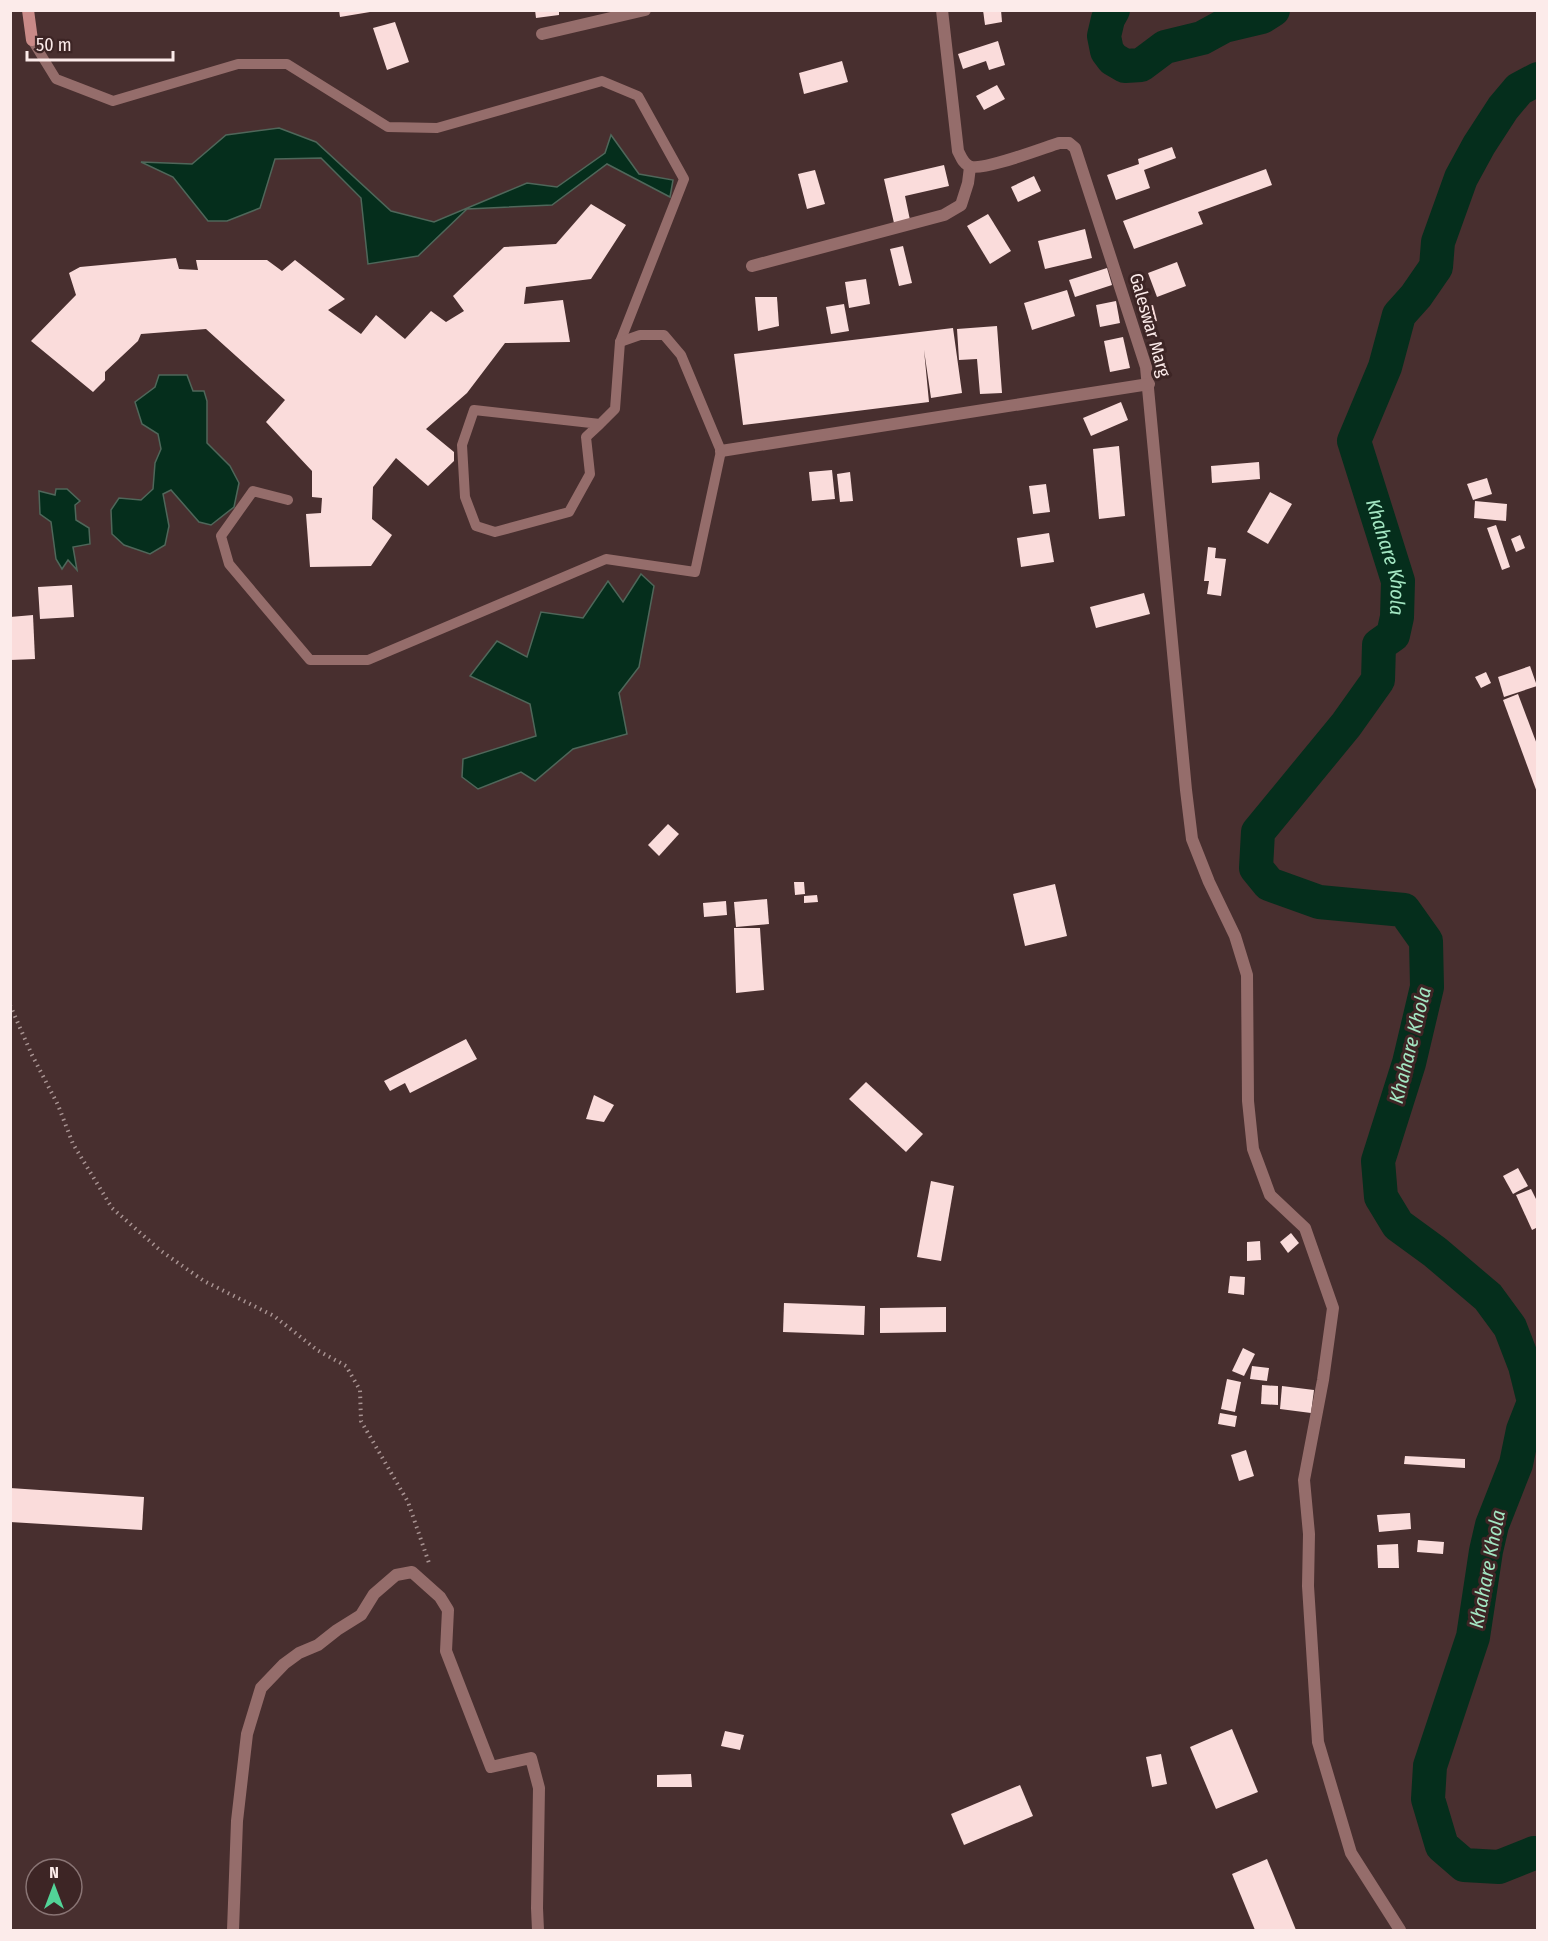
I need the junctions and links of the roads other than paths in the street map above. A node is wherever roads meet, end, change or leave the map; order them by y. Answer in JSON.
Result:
{"nodes":[{"id":1,"x":28,"y":10,"type":"edge"},
{"id":2,"x":645,"y":10,"type":"edge"},
{"id":3,"x":942,"y":10,"type":"edge"},
{"id":4,"x":542,"y":34,"type":"dead end"},
{"id":5,"x":32,"y":40,"type":"joint"},
{"id":6,"x":970,"y":167,"type":"junction"},
{"id":7,"x":752,"y":266,"type":"dead end"},
{"id":8,"x":620,"y":342,"type":"junction"},
{"id":9,"x":1149,"y":384,"type":"junction"},
{"id":10,"x":600,"y":424,"type":"junction"},
{"id":11,"x":721,"y":451,"type":"junction"},
{"id":12,"x":288,"y":500,"type":"dead end"},
{"id":13,"x":233,"y":1930,"type":"edge"},
{"id":14,"x":538,"y":1930,"type":"edge"},
{"id":15,"x":1400,"y":1930,"type":"edge"}],
"edges":[{"from":1,"to":5,"type":"main road"},
{"from":2,"to":4,"type":"street"},
{"from":3,"to":6,"type":"street"},
{"from":5,"to":8,"type":"lane"},
{"from":6,"to":7,"type":"street"},
{"from":6,"to":9,"type":"street","name":"Galeswar Marg"},
{"from":8,"to":10,"type":"lane"},
{"from":8,"to":11,"type":"lane"},
{"from":9,"to":11,"type":"street"},
{"from":9,"to":15,"type":"street","name":"Galeswar Marg"},
{"from":10,"to":10,"type":"lane"},
{"from":11,"to":12,"type":"lane"},
{"from":13,"to":14,"type":"street"}]}
